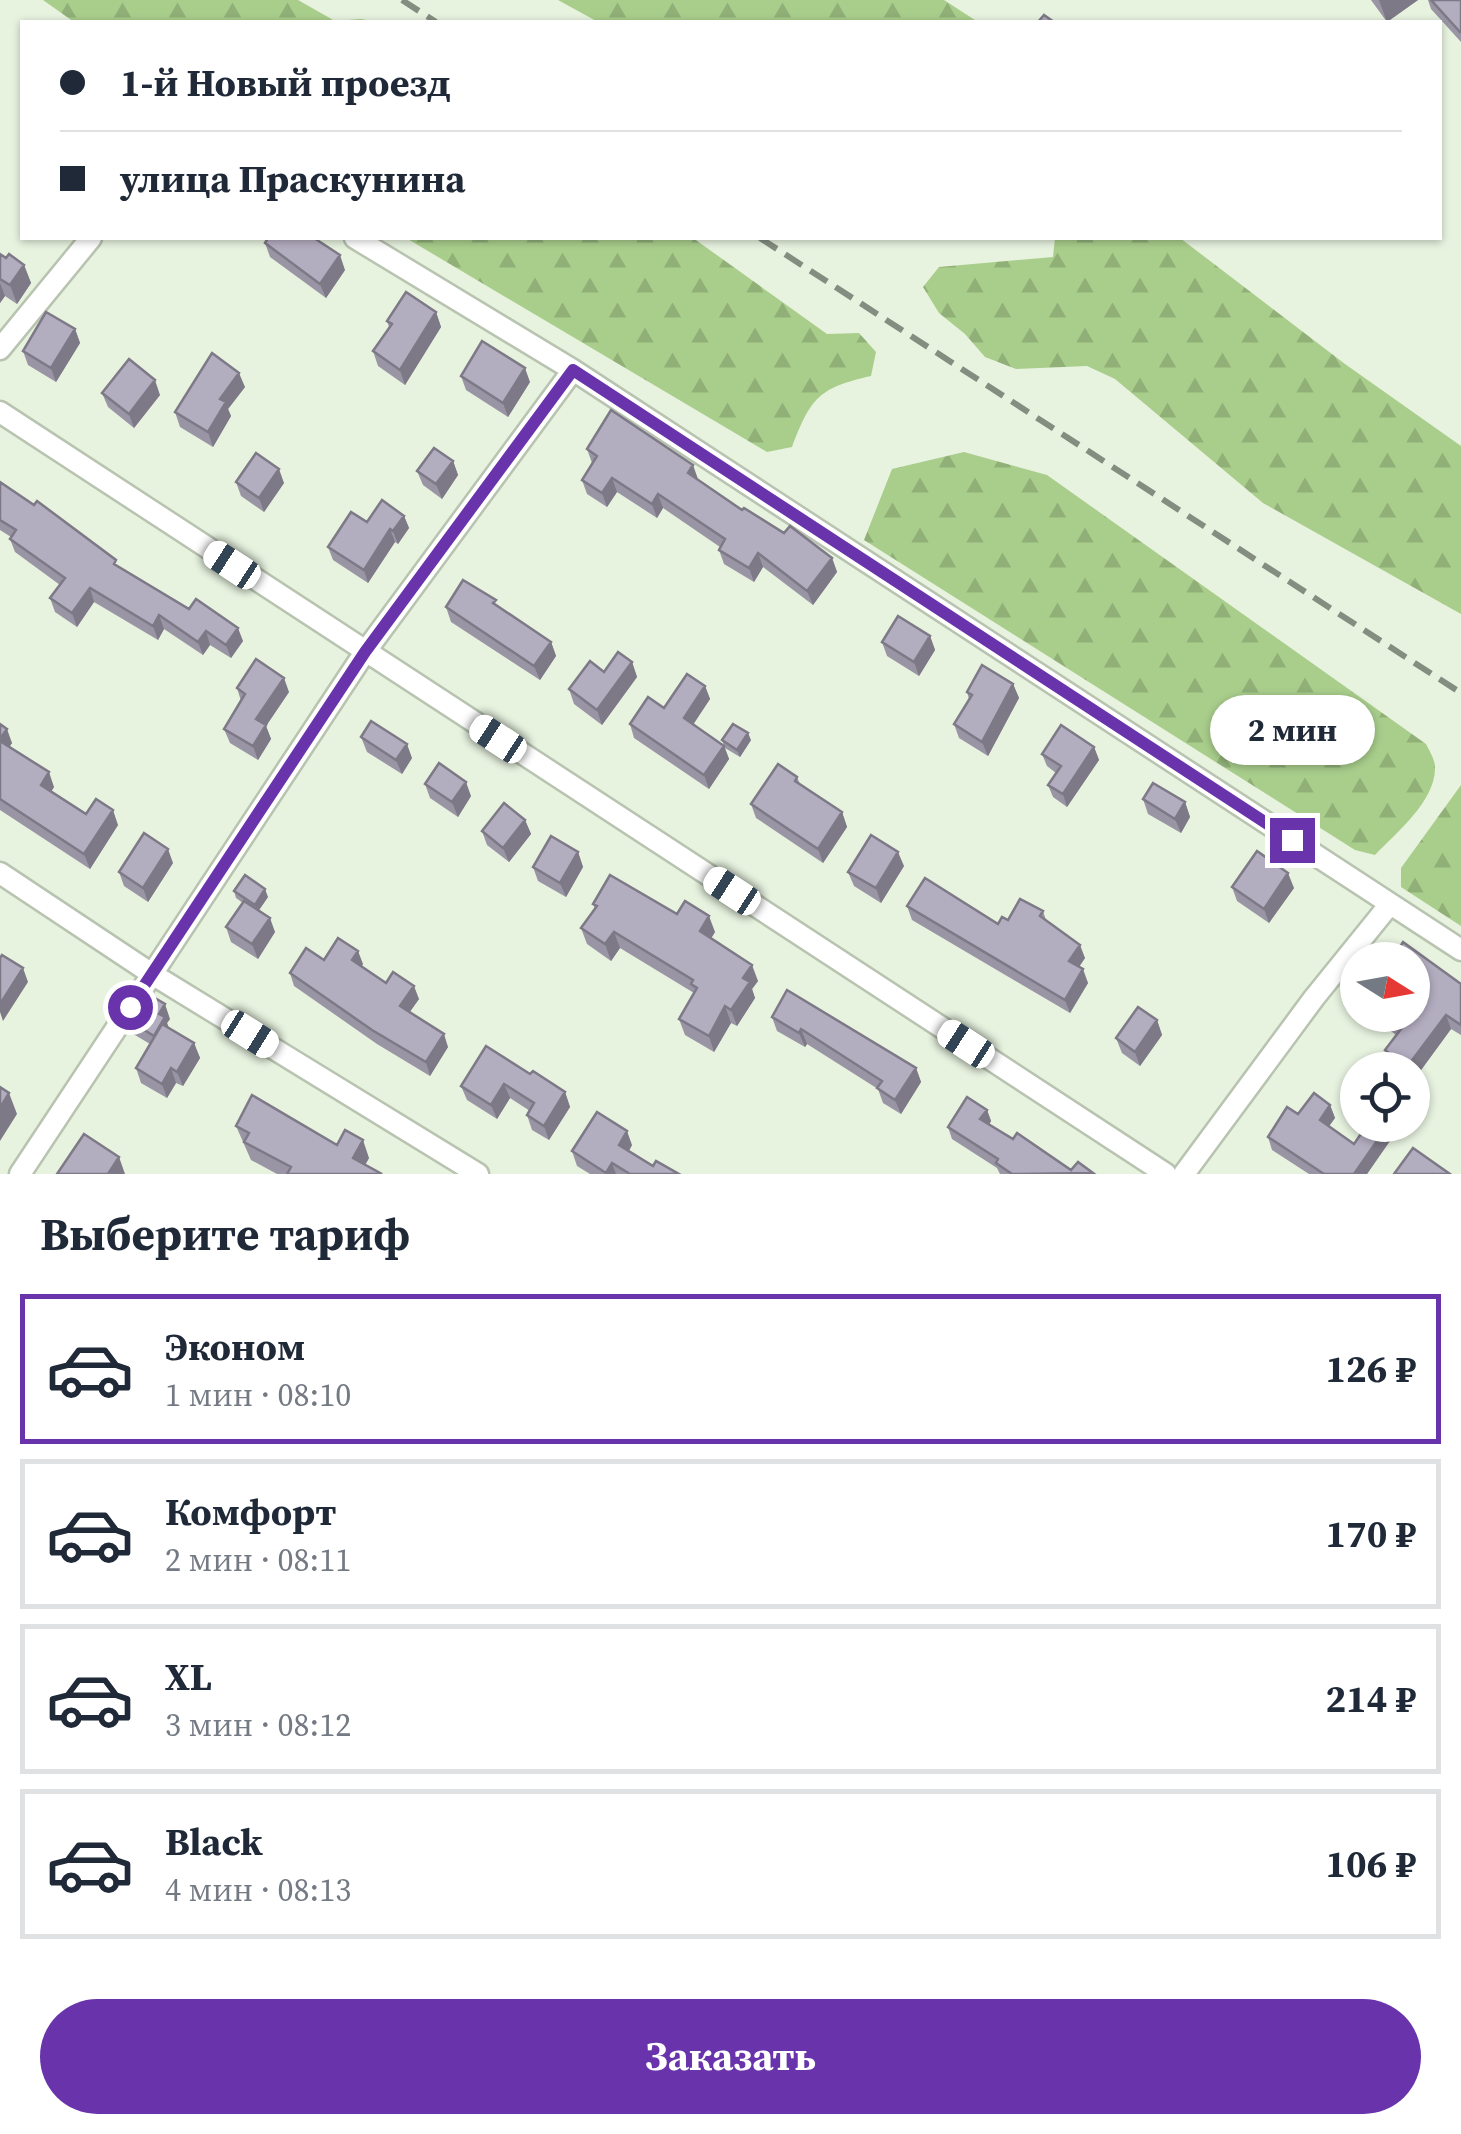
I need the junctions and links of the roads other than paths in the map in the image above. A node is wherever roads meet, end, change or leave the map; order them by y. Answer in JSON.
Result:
{"nodes":[{"id":1,"x":89,"y":240,"type":"edge"},
{"id":2,"x":359,"y":240,"type":"edge"},
{"id":3,"x":0,"y":349,"type":"edge"},
{"id":4,"x":573,"y":370,"type":"junction"},
{"id":5,"x":0,"y":412,"type":"edge"},
{"id":6,"x":365,"y":652,"type":"junction"},
{"id":7,"x":0,"y":873,"type":"edge"},
{"id":8,"x":1390,"y":904,"type":"junction"},
{"id":9,"x":1461,"y":950,"type":"edge"},
{"id":10,"x":152,"y":974,"type":"junction"},
{"id":11,"x":20,"y":1174,"type":"edge"},
{"id":12,"x":478,"y":1174,"type":"edge"},
{"id":13,"x":1166,"y":1174,"type":"edge"},
{"id":14,"x":1184,"y":1174,"type":"edge"}],
"edges":[{"from":1,"to":3,"type":"street"},
{"from":2,"to":4,"type":"street"},
{"from":4,"to":6,"type":"street"},
{"from":4,"to":8,"type":"street"},
{"from":5,"to":6,"type":"street"},
{"from":6,"to":10,"type":"street"},
{"from":6,"to":13,"type":"street"},
{"from":7,"to":10,"type":"street"},
{"from":8,"to":9,"type":"street"},
{"from":8,"to":14,"type":"street"},
{"from":10,"to":11,"type":"street"},
{"from":10,"to":12,"type":"street"}]}
